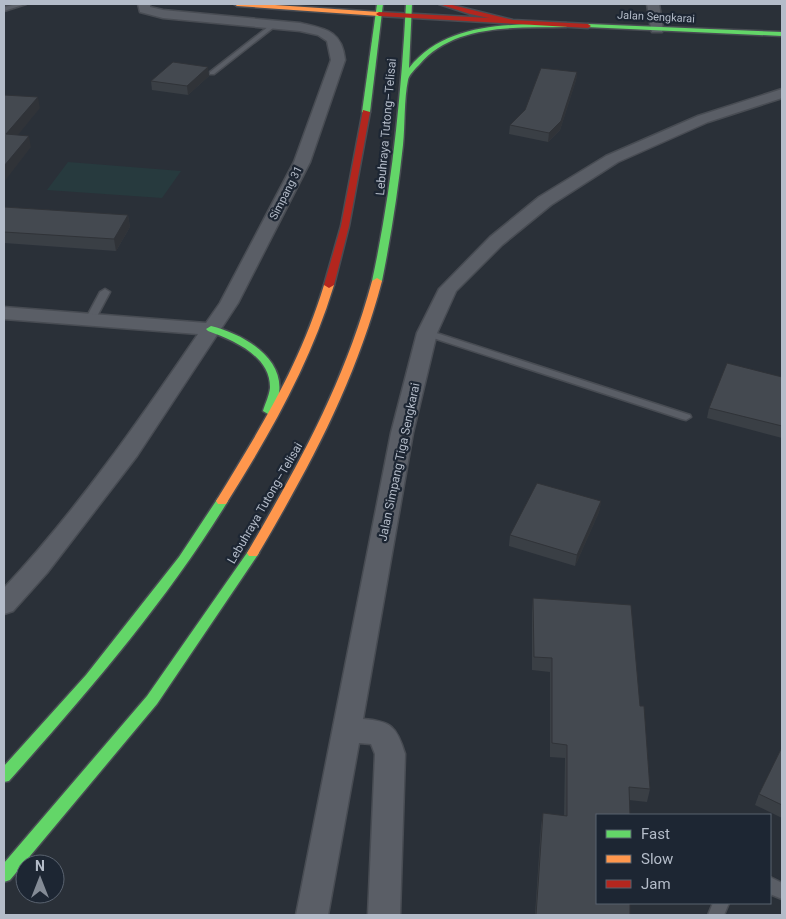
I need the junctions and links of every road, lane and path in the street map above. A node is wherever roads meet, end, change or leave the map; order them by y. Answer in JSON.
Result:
{"nodes":[{"id":1,"x":22,"y":4,"type":"edge"},
{"id":2,"x":144,"y":4,"type":"edge"},
{"id":3,"x":237,"y":4,"type":"edge"},
{"id":4,"x":409,"y":4,"type":"edge"},
{"id":5,"x":442,"y":4,"type":"edge"},
{"id":6,"x":653,"y":4,"type":"edge"},
{"id":7,"x":4,"y":9,"type":"edge"},
{"id":8,"x":380,"y":9,"type":"edge"},
{"id":9,"x":408,"y":16,"type":"junction"},
{"id":10,"x":522,"y":23,"type":"junction"},
{"id":11,"x":275,"y":24,"type":"junction"},
{"id":12,"x":566,"y":25,"type":"junction"},
{"id":13,"x":657,"y":30,"type":"junction"},
{"id":14,"x":782,"y":34,"type":"edge"},
{"id":15,"x":212,"y":73,"type":"dead end"},
{"id":16,"x":406,"y":77,"type":"junction"},
{"id":17,"x":782,"y":93,"type":"edge"},
{"id":18,"x":105,"y":292,"type":"dead end"},
{"id":19,"x":4,"y":313,"type":"edge"},
{"id":20,"x":90,"y":320,"type":"junction"},
{"id":21,"x":211,"y":329,"type":"junction"},
{"id":22,"x":427,"y":333,"type":"junction"},
{"id":23,"x":686,"y":417,"type":"dead end"},
{"id":24,"x":244,"y":467,"type":"junction"},
{"id":25,"x":4,"y":604,"type":"edge"},
{"id":26,"x":346,"y":730,"type":"junction"},
{"id":27,"x":4,"y":776,"type":"edge"},
{"id":28,"x":4,"y":875,"type":"edge"},
{"id":29,"x":771,"y":886,"type":"edge"},
{"id":30,"x":782,"y":892,"type":"edge"},
{"id":31,"x":312,"y":915,"type":"edge"},
{"id":32,"x":384,"y":915,"type":"edge"}],
"edges":[{"from":1,"to":7,"type":"lane"},
{"from":2,"to":11,"type":"street","name":"Simpang 31"},
{"from":3,"to":8,"type":"main road","name":"Jalan Sengkarai"},
{"from":4,"to":9,"type":"main road","name":"Lebuhraya Tutong–Telisai"},
{"from":5,"to":10,"type":"main road"},
{"from":6,"to":13,"type":"street"},
{"from":8,"to":9,"type":"main road","name":"Jalan Sengkarai"},
{"from":8,"to":24,"type":"main road","name":"Lebuhraya Tutong–Telisai"},
{"from":9,"to":10,"type":"main road","name":"Jalan Sengkarai"},
{"from":9,"to":16,"type":"main road","name":"Lebuhraya Tutong–Telisai"},
{"from":10,"to":12,"type":"main road","name":"Jalan Sengkarai"},
{"from":11,"to":15,"type":"lane"},
{"from":11,"to":21,"type":"street","name":"Simpang 31"},
{"from":12,"to":13,"type":"main road","name":"Jalan Sengkarai"},
{"from":12,"to":16,"type":"main road"},
{"from":13,"to":14,"type":"main road","name":"Jalan Sengkarai"},
{"from":16,"to":28,"type":"main road","name":"Lebuhraya Tutong–Telisai"},
{"from":17,"to":22,"type":"street","name":"Jalan Simpang Tiga Sengkarai"},
{"from":18,"to":20,"type":"lane"},
{"from":19,"to":20,"type":"street"},
{"from":20,"to":21,"type":"street"},
{"from":21,"to":24,"type":"main road"},
{"from":21,"to":25,"type":"street"},
{"from":22,"to":23,"type":"lane"},
{"from":22,"to":26,"type":"street","name":"Jalan Simpang Tiga Sengkarai"},
{"from":24,"to":27,"type":"main road","name":"Lebuhraya Tutong–Telisai"},
{"from":26,"to":31,"type":"street","name":"Jalan Simpang Tiga Sengkarai"},
{"from":26,"to":32,"type":"street"},
{"from":29,"to":30,"type":"lane"}]}
